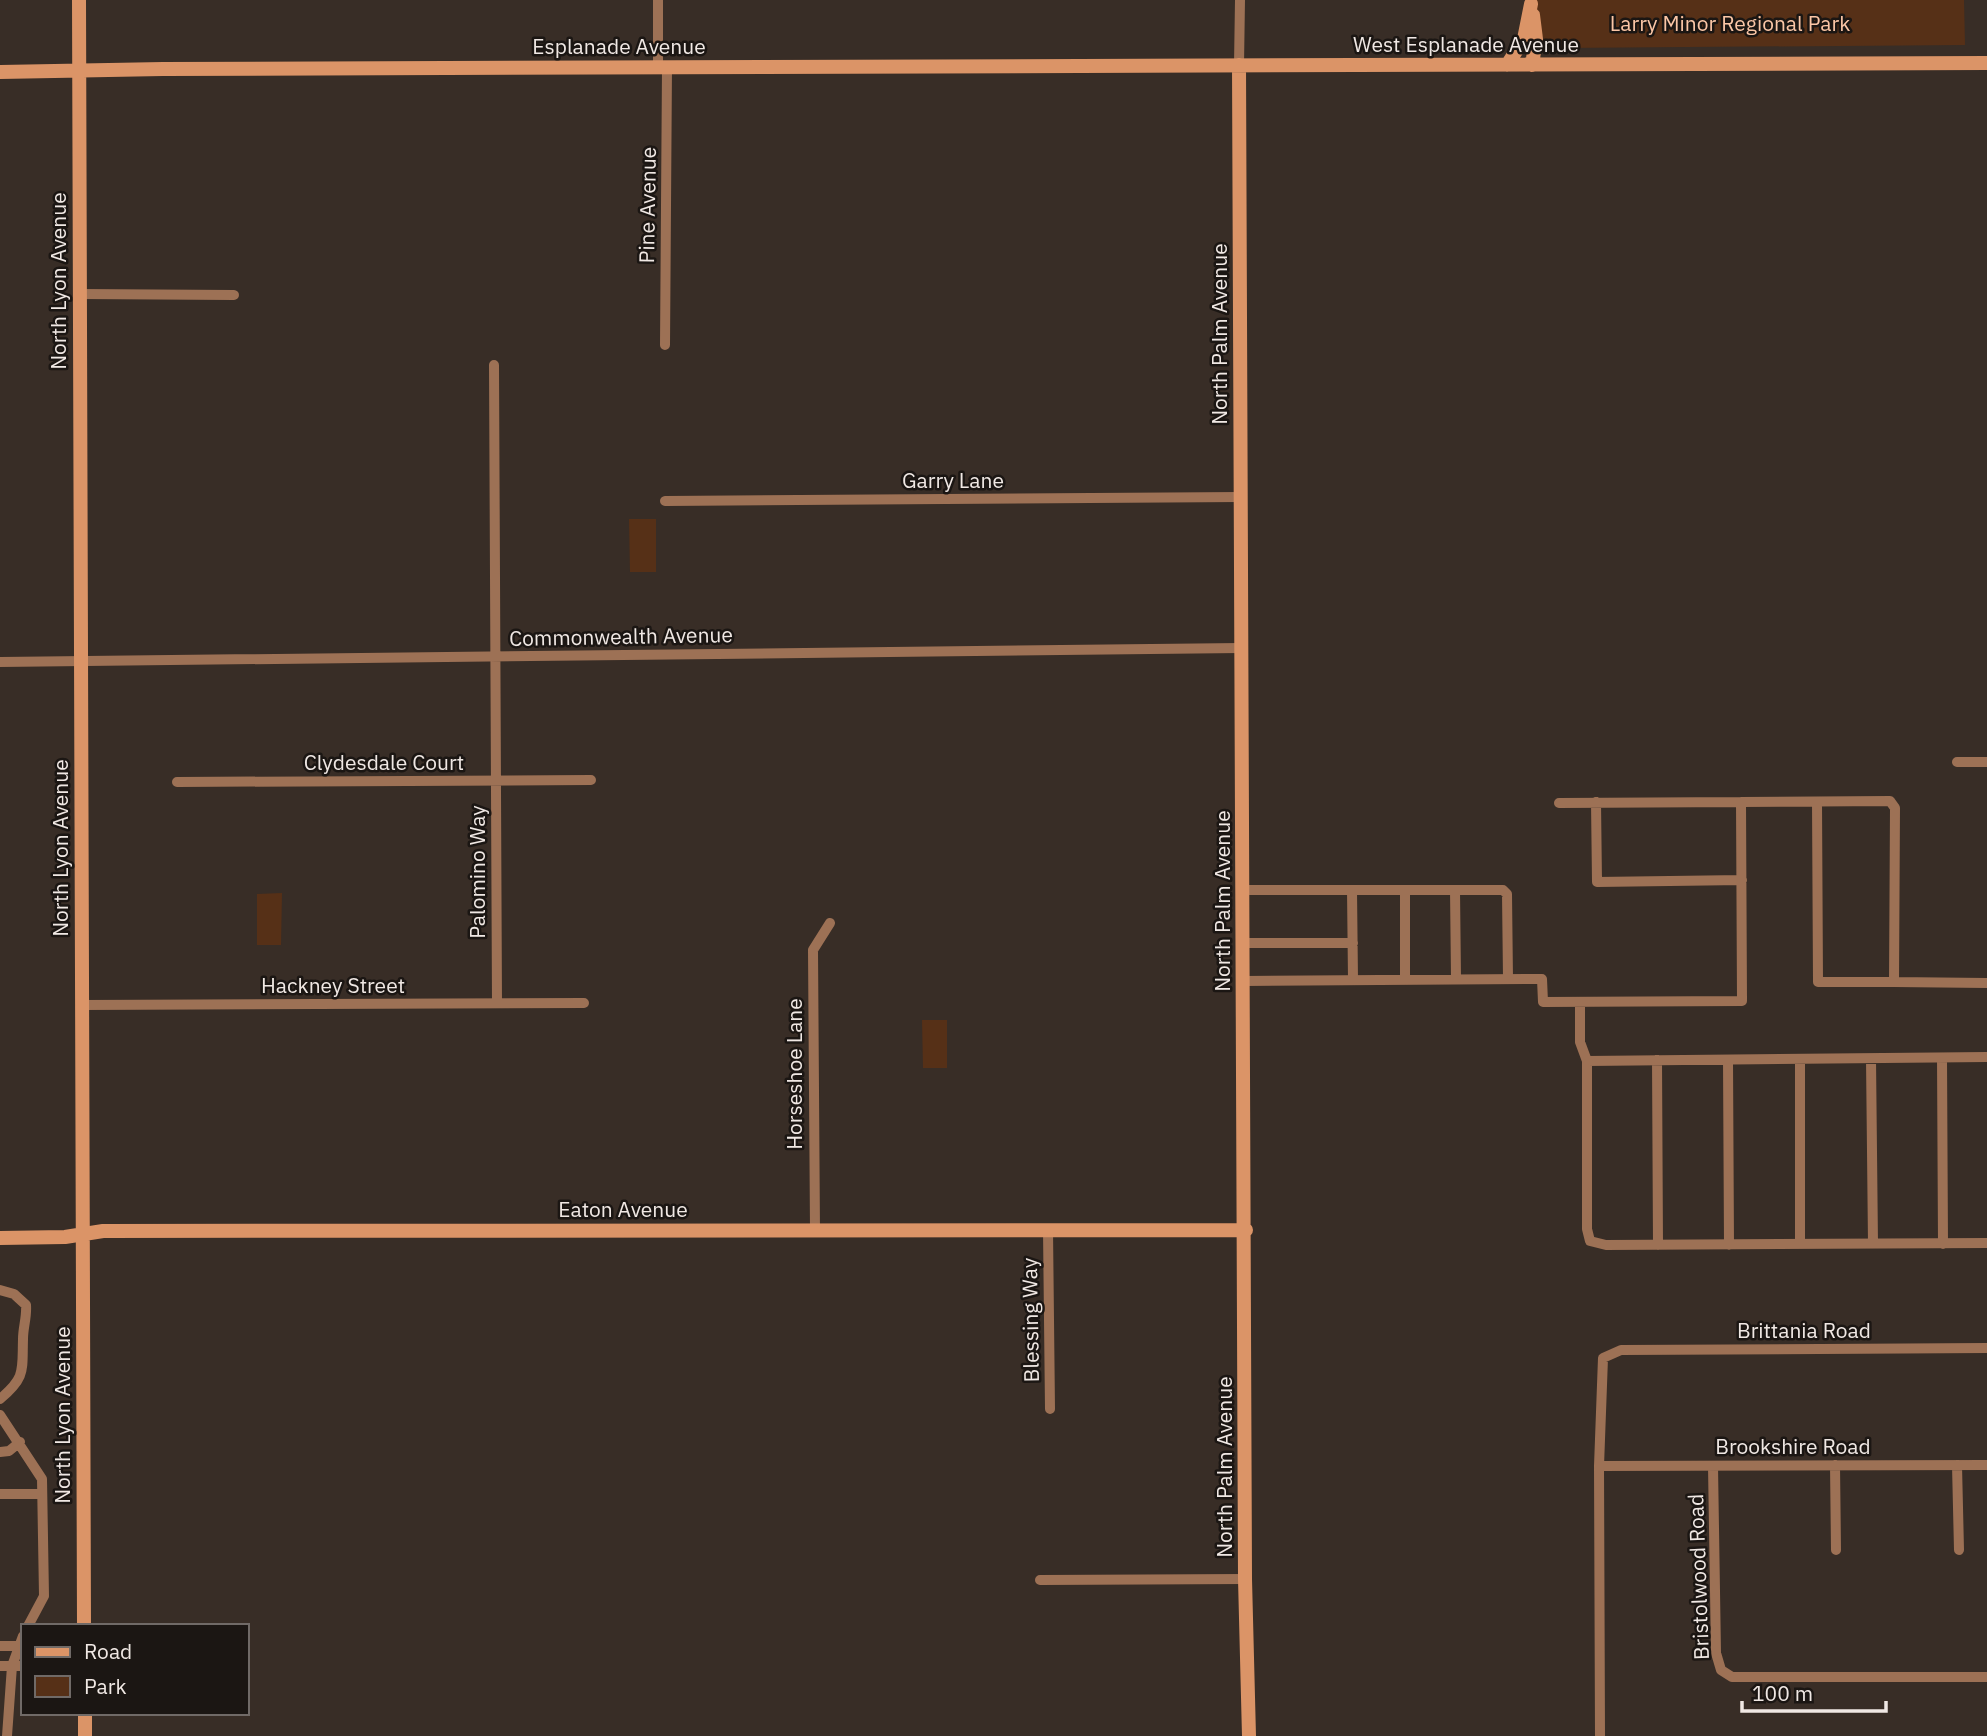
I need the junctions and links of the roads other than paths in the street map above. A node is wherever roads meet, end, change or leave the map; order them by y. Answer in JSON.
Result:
{"nodes":[{"id":1,"x":79,"y":0,"type":"edge"},
{"id":2,"x":658,"y":0,"type":"edge"},
{"id":3,"x":1240,"y":0,"type":"edge"},
{"id":4,"x":1531,"y":2,"type":"edge"},
{"id":5,"x":1987,"y":63,"type":"edge"},
{"id":6,"x":1239,"y":65,"type":"junction"},
{"id":7,"x":1507,"y":65,"type":"junction"},
{"id":8,"x":1532,"y":65,"type":"junction"},
{"id":9,"x":662,"y":67,"type":"junction"},
{"id":10,"x":79,"y":70,"type":"junction"},
{"id":11,"x":0,"y":72,"type":"edge"},
{"id":12,"x":79,"y":294,"type":"junction"},
{"id":13,"x":234,"y":295,"type":"dead end"},
{"id":14,"x":664,"y":345,"type":"dead end"},
{"id":15,"x":494,"y":365,"type":"dead end"},
{"id":16,"x":1241,"y":497,"type":"junction"},
{"id":17,"x":665,"y":501,"type":"dead end"},
{"id":18,"x":1241,"y":648,"type":"junction"},
{"id":19,"x":496,"y":657,"type":"junction"},
{"id":20,"x":0,"y":662,"type":"edge"},
{"id":21,"x":80,"y":662,"type":"junction"},
{"id":22,"x":1957,"y":762,"type":"dead end"},
{"id":23,"x":1987,"y":762,"type":"edge"},
{"id":24,"x":496,"y":780,"type":"junction"},
{"id":25,"x":591,"y":780,"type":"dead end"},
{"id":26,"x":177,"y":782,"type":"dead end"},
{"id":27,"x":1741,"y":802,"type":"junction"},
{"id":28,"x":1817,"y":802,"type":"junction"},
{"id":29,"x":1559,"y":803,"type":"dead end"},
{"id":30,"x":1596,"y":803,"type":"junction"},
{"id":31,"x":1742,"y":880,"type":"junction"},
{"id":32,"x":1243,"y":890,"type":"junction"},
{"id":33,"x":1352,"y":890,"type":"junction"},
{"id":34,"x":1405,"y":890,"type":"junction"},
{"id":35,"x":1455,"y":890,"type":"junction"},
{"id":36,"x":830,"y":923,"type":"dead end"},
{"id":37,"x":1244,"y":943,"type":"junction"},
{"id":38,"x":1353,"y":943,"type":"junction"},
{"id":39,"x":1456,"y":979,"type":"junction"},
{"id":40,"x":1508,"y":979,"type":"junction"},
{"id":41,"x":1353,"y":980,"type":"junction"},
{"id":42,"x":1405,"y":980,"type":"junction"},
{"id":43,"x":1244,"y":981,"type":"junction"},
{"id":44,"x":1895,"y":982,"type":"junction"},
{"id":45,"x":1987,"y":983,"type":"edge"},
{"id":46,"x":1580,"y":1002,"type":"junction"},
{"id":47,"x":497,"y":1003,"type":"junction"},
{"id":48,"x":584,"y":1003,"type":"dead end"},
{"id":49,"x":82,"y":1005,"type":"junction"},
{"id":50,"x":1942,"y":1058,"type":"junction"},
{"id":51,"x":1987,"y":1058,"type":"edge"},
{"id":52,"x":1800,"y":1059,"type":"junction"},
{"id":53,"x":1871,"y":1059,"type":"junction"},
{"id":54,"x":1657,"y":1060,"type":"junction"},
{"id":55,"x":1728,"y":1060,"type":"junction"},
{"id":56,"x":1587,"y":1061,"type":"junction"},
{"id":57,"x":815,"y":1230,"type":"junction"},
{"id":58,"x":1048,"y":1230,"type":"junction"},
{"id":59,"x":1246,"y":1230,"type":"junction"},
{"id":60,"x":82,"y":1235,"type":"junction"},
{"id":61,"x":0,"y":1237,"type":"edge"},
{"id":62,"x":1800,"y":1244,"type":"junction"},
{"id":63,"x":1873,"y":1244,"type":"junction"},
{"id":64,"x":1943,"y":1244,"type":"junction"},
{"id":65,"x":1987,"y":1244,"type":"edge"},
{"id":66,"x":1658,"y":1245,"type":"junction"},
{"id":67,"x":1730,"y":1245,"type":"junction"},
{"id":68,"x":0,"y":1290,"type":"edge"},
{"id":69,"x":1987,"y":1348,"type":"edge"},
{"id":70,"x":0,"y":1399,"type":"edge"},
{"id":71,"x":1050,"y":1409,"type":"dead end"},
{"id":72,"x":0,"y":1415,"type":"edge"},
{"id":73,"x":20,"y":1442,"type":"junction"},
{"id":74,"x":0,"y":1452,"type":"edge"},
{"id":75,"x":1835,"y":1465,"type":"junction"},
{"id":76,"x":1957,"y":1465,"type":"junction"},
{"id":77,"x":1987,"y":1465,"type":"edge"},
{"id":78,"x":1599,"y":1466,"type":"junction"},
{"id":79,"x":1713,"y":1466,"type":"junction"},
{"id":80,"x":0,"y":1494,"type":"edge"},
{"id":81,"x":42,"y":1494,"type":"junction"},
{"id":82,"x":1836,"y":1550,"type":"dead end"},
{"id":83,"x":1959,"y":1550,"type":"dead end"},
{"id":84,"x":1245,"y":1579,"type":"junction"},
{"id":85,"x":1040,"y":1580,"type":"dead end"},
{"id":86,"x":29,"y":1624,"type":"edge"},
{"id":87,"x":84,"y":1624,"type":"edge"},
{"id":88,"x":21,"y":1643,"type":"edge"},
{"id":89,"x":0,"y":1646,"type":"edge"},
{"id":90,"x":12,"y":1666,"type":"edge"},
{"id":91,"x":1987,"y":1677,"type":"edge"},
{"id":92,"x":85,"y":1715,"type":"edge"},
{"id":93,"x":7,"y":1736,"type":"edge"},
{"id":94,"x":85,"y":1736,"type":"edge"},
{"id":95,"x":1249,"y":1736,"type":"edge"},
{"id":96,"x":1600,"y":1736,"type":"edge"}],
"edges":[{"from":1,"to":10,"type":"street","name":"North Lyon Avenue"},
{"from":2,"to":9,"type":"street","name":"Pine Avenue"},
{"from":3,"to":6,"type":"street"},
{"from":4,"to":7,"type":"street"},
{"from":4,"to":8,"type":"street"},
{"from":5,"to":8,"type":"street","name":"West Esplanade Avenue"},
{"from":6,"to":7,"type":"street","name":"West Esplanade Avenue"},
{"from":6,"to":9,"type":"street","name":"Esplanade Avenue"},
{"from":6,"to":16,"type":"street","name":"North Palm Avenue"},
{"from":7,"to":8,"type":"street","name":"West Esplanade Avenue"},
{"from":9,"to":10,"type":"street","name":"Esplanade Avenue"},
{"from":9,"to":14,"type":"street","name":"Pine Avenue"},
{"from":10,"to":11,"type":"street","name":"Esplanade Avenue"},
{"from":10,"to":12,"type":"street","name":"North Lyon Avenue"},
{"from":12,"to":13,"type":"street"},
{"from":12,"to":21,"type":"street","name":"North Lyon Avenue"},
{"from":15,"to":19,"type":"street","name":"Palomino Way"},
{"from":16,"to":17,"type":"street","name":"Garry Lane"},
{"from":16,"to":18,"type":"street","name":"North Palm Avenue"},
{"from":18,"to":19,"type":"street","name":"Commonwealth Avenue"},
{"from":18,"to":32,"type":"street","name":"North Palm Avenue"},
{"from":19,"to":21,"type":"street","name":"Commonwealth Avenue"},
{"from":19,"to":24,"type":"street","name":"Palomino Way"},
{"from":20,"to":21,"type":"street","name":"Commonwealth Avenue"},
{"from":21,"to":49,"type":"street","name":"North Lyon Avenue"},
{"from":22,"to":23,"type":"street"},
{"from":24,"to":25,"type":"street","name":"Clydesdale Court"},
{"from":24,"to":26,"type":"street","name":"Clydesdale Court"},
{"from":24,"to":47,"type":"street","name":"Palomino Way"},
{"from":27,"to":28,"type":"street"},
{"from":27,"to":30,"type":"street"},
{"from":27,"to":31,"type":"street"},
{"from":28,"to":44,"type":"street"},
{"from":28,"to":44,"type":"street"},
{"from":29,"to":30,"type":"street"},
{"from":30,"to":31,"type":"street"},
{"from":31,"to":46,"type":"street"},
{"from":32,"to":33,"type":"street"},
{"from":32,"to":37,"type":"street","name":"North Palm Avenue"},
{"from":33,"to":34,"type":"street"},
{"from":33,"to":38,"type":"street"},
{"from":34,"to":35,"type":"street"},
{"from":34,"to":42,"type":"street"},
{"from":35,"to":39,"type":"street"},
{"from":35,"to":40,"type":"street"},
{"from":36,"to":57,"type":"street","name":"Horseshoe Lane"},
{"from":37,"to":38,"type":"street"},
{"from":37,"to":43,"type":"street","name":"North Palm Avenue"},
{"from":38,"to":41,"type":"street"},
{"from":39,"to":40,"type":"street"},
{"from":39,"to":42,"type":"street"},
{"from":40,"to":46,"type":"street"},
{"from":41,"to":42,"type":"street"},
{"from":41,"to":43,"type":"street"},
{"from":43,"to":59,"type":"street","name":"North Palm Avenue"},
{"from":44,"to":45,"type":"street"},
{"from":46,"to":56,"type":"street"},
{"from":47,"to":48,"type":"street","name":"Hackney Street"},
{"from":47,"to":49,"type":"street","name":"Hackney Street"},
{"from":49,"to":60,"type":"street","name":"North Lyon Avenue"},
{"from":50,"to":51,"type":"street"},
{"from":50,"to":53,"type":"street"},
{"from":50,"to":64,"type":"street"},
{"from":52,"to":53,"type":"street"},
{"from":52,"to":55,"type":"street"},
{"from":52,"to":62,"type":"street"},
{"from":53,"to":63,"type":"street"},
{"from":54,"to":55,"type":"street"},
{"from":54,"to":56,"type":"street"},
{"from":54,"to":66,"type":"street"},
{"from":55,"to":67,"type":"street"},
{"from":56,"to":66,"type":"street"},
{"from":57,"to":58,"type":"street","name":"Eaton Avenue"},
{"from":57,"to":60,"type":"street","name":"Eaton Avenue"},
{"from":58,"to":59,"type":"street","name":"Eaton Avenue"},
{"from":58,"to":71,"type":"street","name":"Blessing Way"},
{"from":59,"to":84,"type":"street","name":"North Palm Avenue"},
{"from":60,"to":61,"type":"street","name":"Eaton Avenue"},
{"from":60,"to":87,"type":"street","name":"North Lyon Avenue"},
{"from":62,"to":63,"type":"street"},
{"from":62,"to":67,"type":"street"},
{"from":63,"to":64,"type":"street"},
{"from":64,"to":65,"type":"street"},
{"from":66,"to":67,"type":"street"},
{"from":68,"to":70,"type":"street"},
{"from":69,"to":78,"type":"street","name":"Brittania Road"},
{"from":72,"to":73,"type":"street"},
{"from":73,"to":74,"type":"street"},
{"from":73,"to":81,"type":"street"},
{"from":75,"to":76,"type":"street","name":"Brookshire Road"},
{"from":75,"to":79,"type":"street","name":"Brookshire Road"},
{"from":75,"to":82,"type":"street"},
{"from":76,"to":77,"type":"street","name":"Brookshire Road"},
{"from":76,"to":83,"type":"street"},
{"from":78,"to":79,"type":"street","name":"Brookshire Road"},
{"from":78,"to":96,"type":"street"},
{"from":79,"to":91,"type":"street","name":"Bristolwood Road"},
{"from":80,"to":81,"type":"street"},
{"from":81,"to":86,"type":"street"},
{"from":84,"to":85,"type":"street"},
{"from":84,"to":95,"type":"street","name":"North Palm Avenue"},
{"from":88,"to":89,"type":"street"},
{"from":88,"to":90,"type":"street"},
{"from":90,"to":93,"type":"street"},
{"from":92,"to":94,"type":"street"}]}
